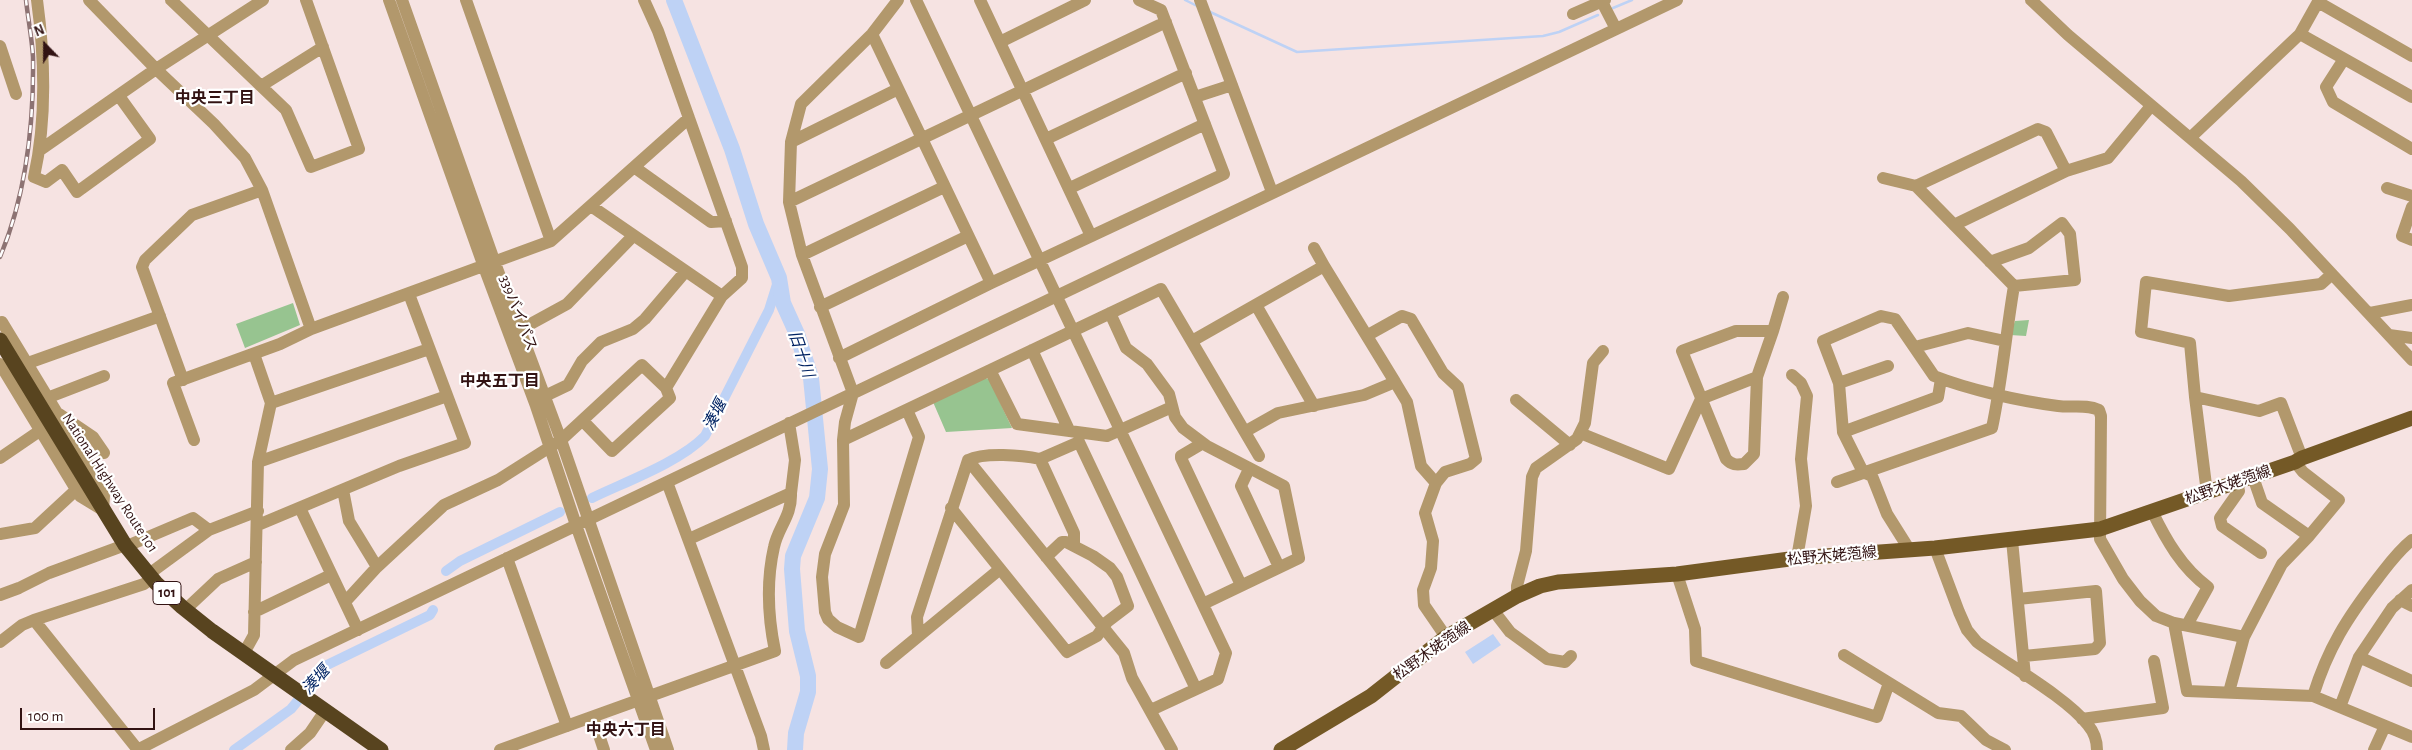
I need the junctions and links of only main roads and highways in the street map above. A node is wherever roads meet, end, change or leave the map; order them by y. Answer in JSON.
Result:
{"nodes":[{"id":1,"x":0,"y":340,"type":"edge"},
{"id":2,"x":2412,"y":418,"type":"edge"},
{"id":3,"x":381,"y":750,"type":"edge"},
{"id":4,"x":1281,"y":750,"type":"edge"}],
"edges":[{"from":1,"to":3,"type":"highway","name":"National Highway Route 101","number":"101"},
{"from":2,"to":4,"type":"main road","name":"松野木姥萢線"}]}
